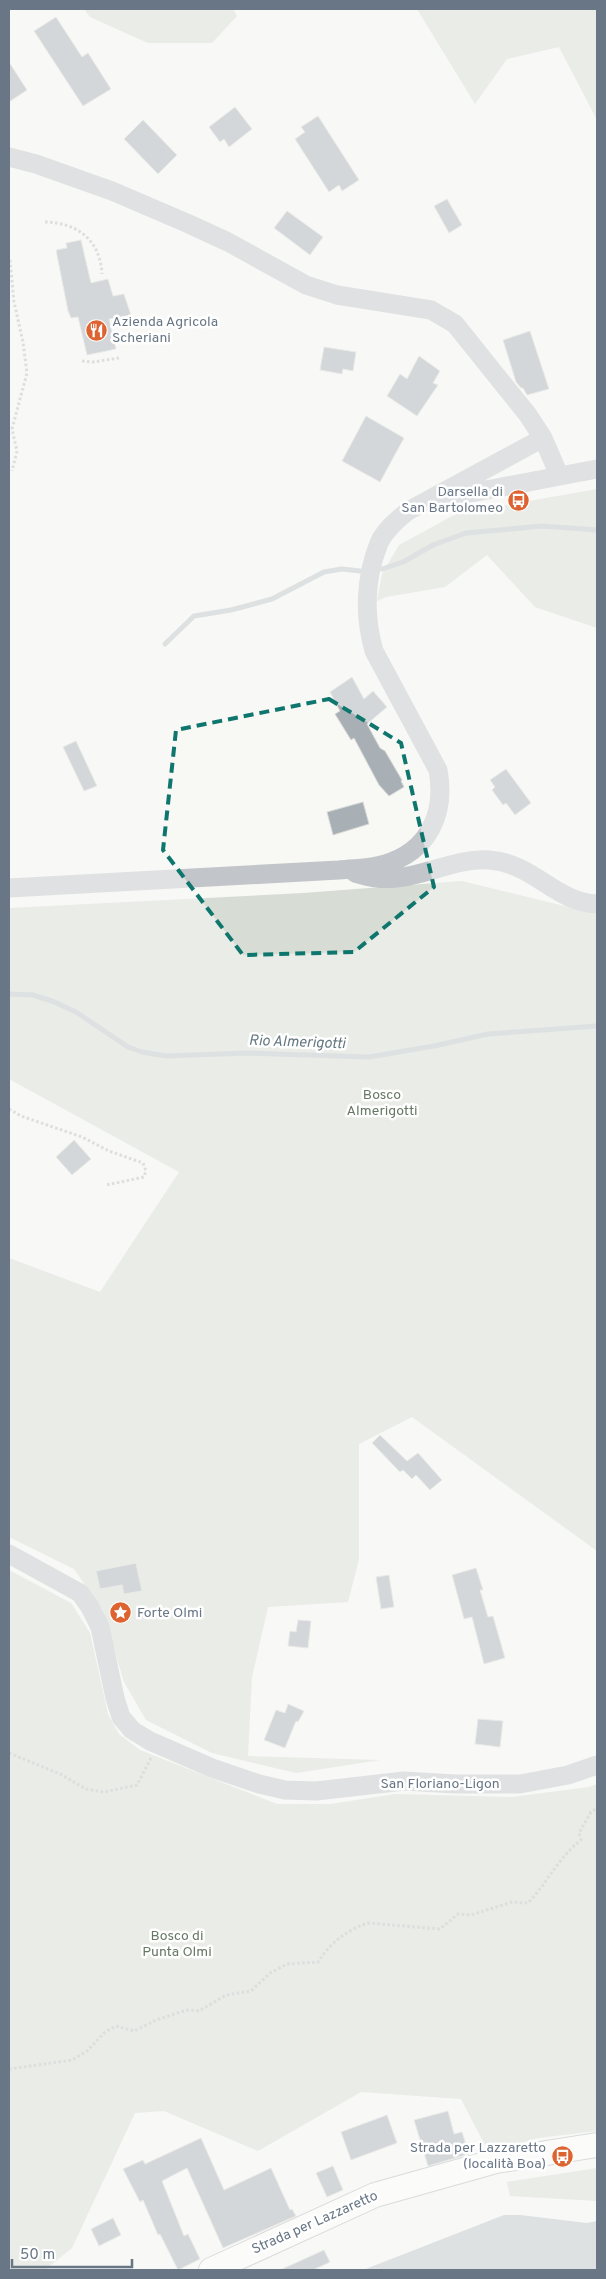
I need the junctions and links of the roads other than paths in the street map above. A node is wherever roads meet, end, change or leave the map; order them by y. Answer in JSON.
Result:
{"nodes":[{"id":1,"x":9,"y":157,"type":"edge"},
{"id":2,"x":543,"y":438,"type":"junction"},
{"id":3,"x":597,"y":469,"type":"edge"},
{"id":4,"x":559,"y":475,"type":"junction"},
{"id":5,"x":425,"y":501,"type":"junction"},
{"id":6,"x":339,"y":870,"type":"junction"},
{"id":7,"x":9,"y":888,"type":"edge"},
{"id":8,"x":597,"y":904,"type":"edge"},
{"id":9,"x":9,"y":1554,"type":"edge"},
{"id":10,"x":597,"y":1765,"type":"edge"},
{"id":11,"x":597,"y":2145,"type":"edge"},
{"id":12,"x":211,"y":2270,"type":"edge"}],
"edges":[{"from":1,"to":2,"type":"street"},
{"from":2,"to":4,"type":"street"},
{"from":2,"to":5,"type":"street"},
{"from":3,"to":4,"type":"street"},
{"from":4,"to":5,"type":"street"},
{"from":5,"to":6,"type":"street"},
{"from":6,"to":7,"type":"street"},
{"from":6,"to":8,"type":"street"},
{"from":9,"to":10,"type":"street","name":"San Floriano-Ligon"},
{"from":11,"to":12,"type":"main road","name":"Strada per Lazzaretto"}]}
